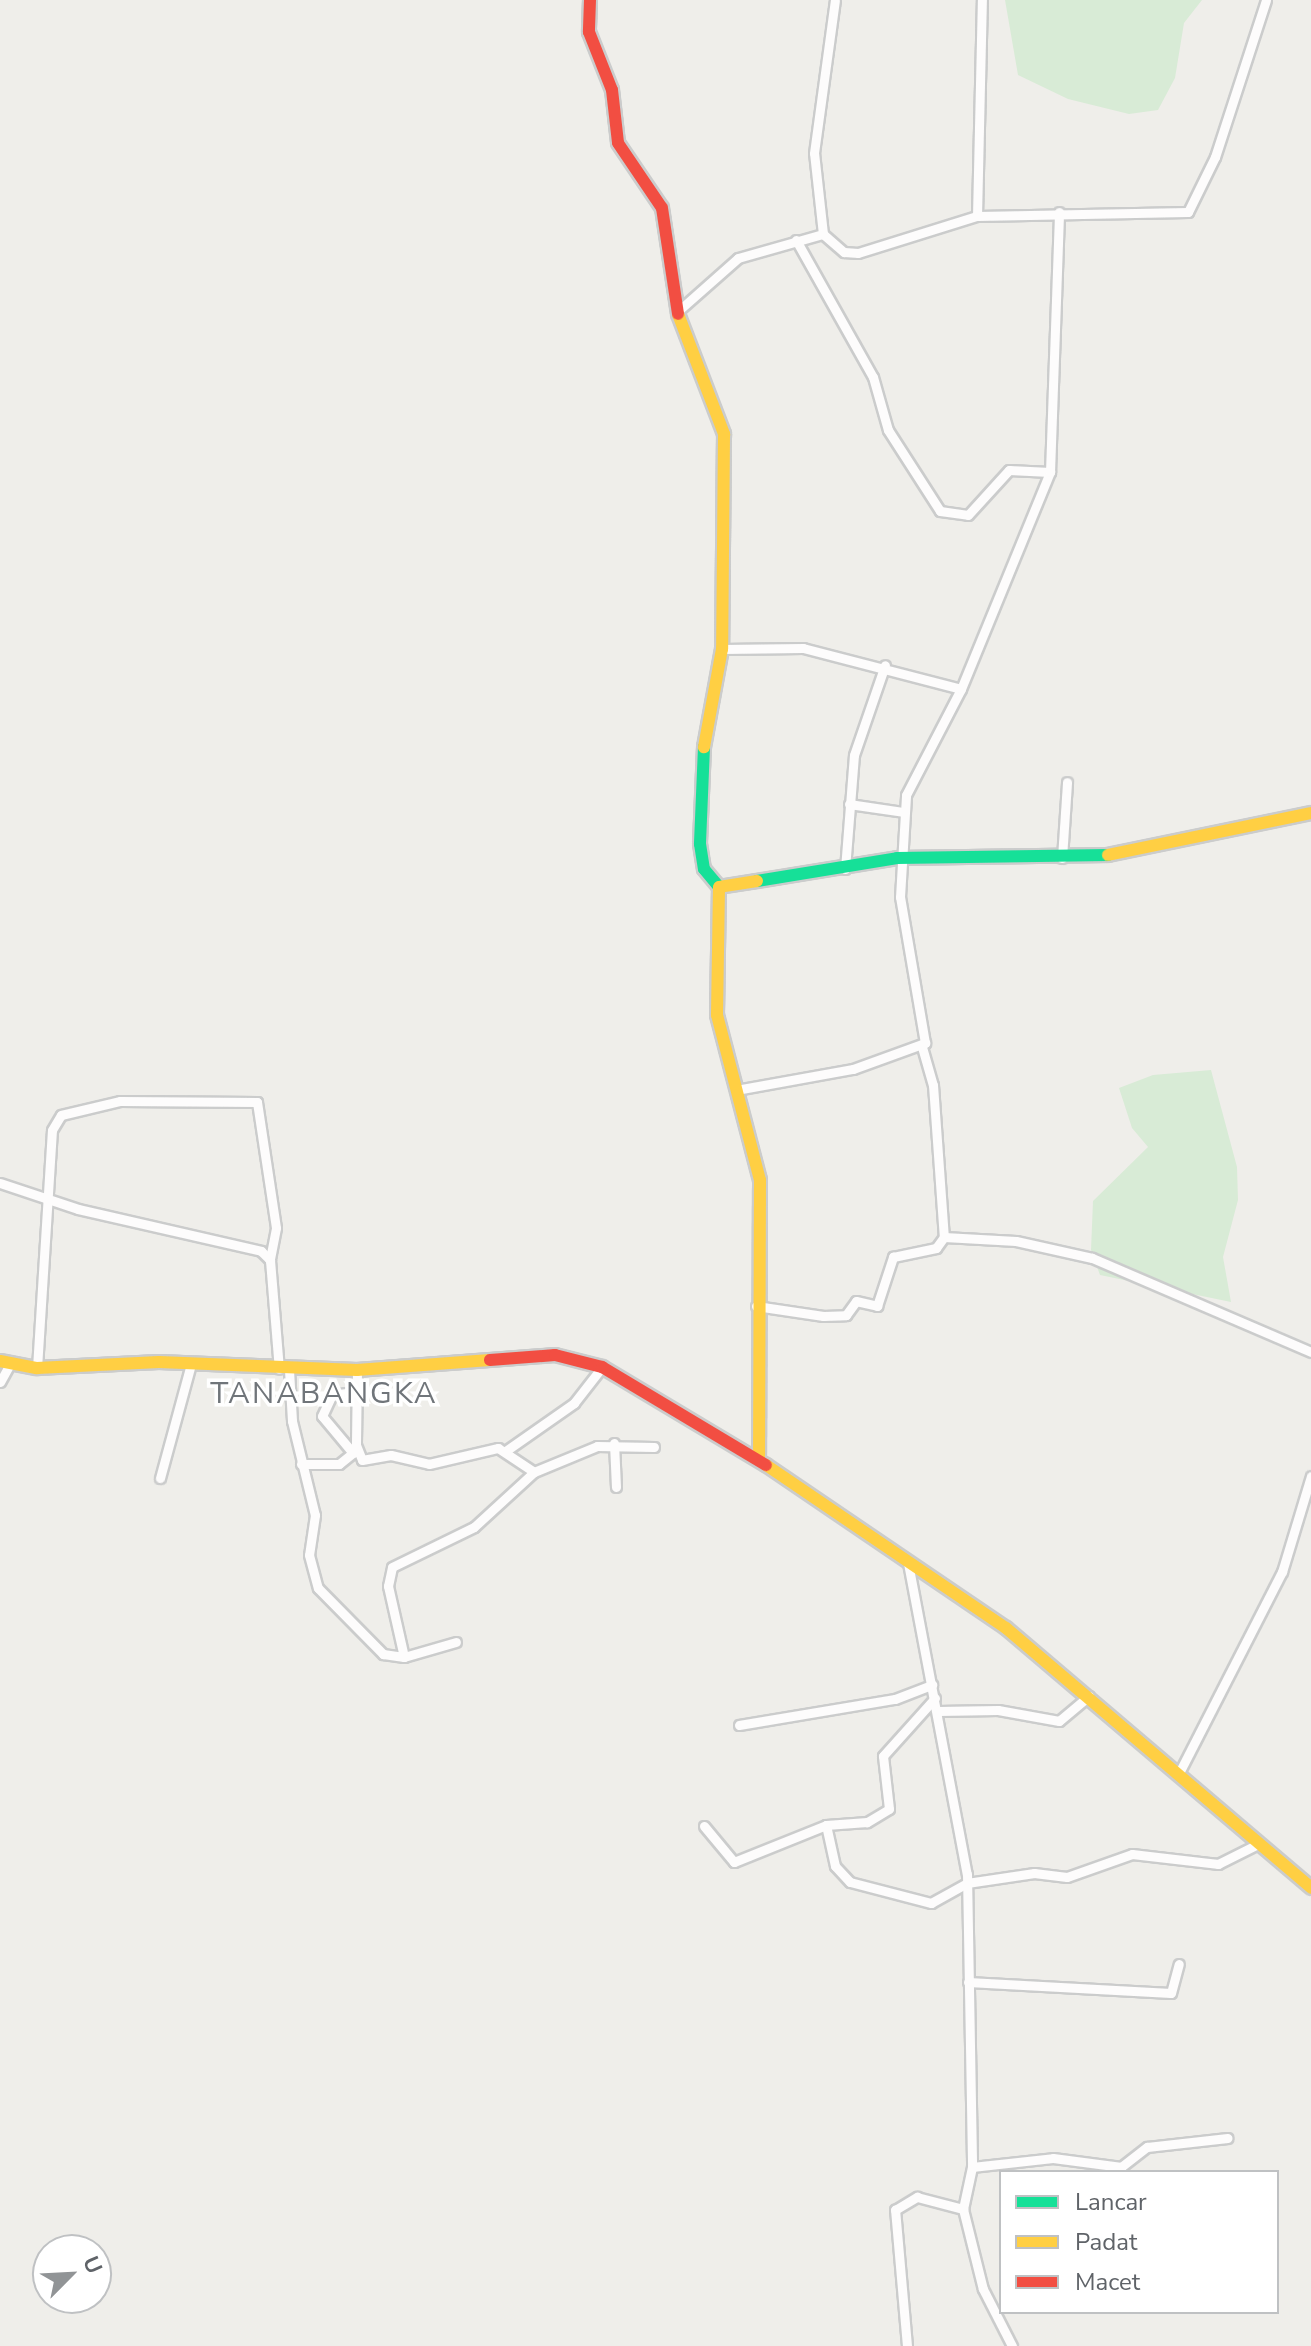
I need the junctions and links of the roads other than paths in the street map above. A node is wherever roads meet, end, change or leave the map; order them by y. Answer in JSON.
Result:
{"nodes":[{"id":1,"x":590,"y":0,"type":"edge"},
{"id":2,"x":835,"y":0,"type":"edge"},
{"id":3,"x":982,"y":0,"type":"edge"},
{"id":4,"x":1266,"y":0,"type":"edge"},
{"id":5,"x":1059,"y":212,"type":"junction"},
{"id":6,"x":977,"y":216,"type":"junction"},
{"id":7,"x":823,"y":234,"type":"junction"},
{"id":8,"x":796,"y":240,"type":"junction"},
{"id":9,"x":677,"y":312,"type":"junction"},
{"id":10,"x":1050,"y":472,"type":"junction"},
{"id":11,"x":722,"y":649,"type":"junction"},
{"id":12,"x":885,"y":665,"type":"junction"},
{"id":13,"x":961,"y":689,"type":"junction"},
{"id":14,"x":1067,"y":782,"type":"dead end"},
{"id":15,"x":849,"y":804,"type":"junction"},
{"id":16,"x":904,"y":812,"type":"junction"},
{"id":17,"x":1311,"y":813,"type":"edge"},
{"id":18,"x":897,"y":858,"type":"junction"},
{"id":19,"x":1062,"y":858,"type":"junction"},
{"id":20,"x":845,"y":869,"type":"junction"},
{"id":21,"x":719,"y":887,"type":"junction"},
{"id":22,"x":922,"y":1047,"type":"junction"},
{"id":23,"x":736,"y":1090,"type":"junction"},
{"id":24,"x":0,"y":1183,"type":"edge"},
{"id":25,"x":46,"y":1199,"type":"junction"},
{"id":26,"x":944,"y":1237,"type":"junction"},
{"id":27,"x":270,"y":1260,"type":"junction"},
{"id":28,"x":756,"y":1306,"type":"junction"},
{"id":29,"x":1311,"y":1352,"type":"edge"},
{"id":30,"x":5,"y":1363,"type":"edge"},
{"id":31,"x":191,"y":1364,"type":"junction"},
{"id":32,"x":602,"y":1367,"type":"junction"},
{"id":33,"x":37,"y":1368,"type":"junction"},
{"id":34,"x":284,"y":1370,"type":"junction"},
{"id":35,"x":357,"y":1370,"type":"junction"},
{"id":36,"x":0,"y":1382,"type":"edge"},
{"id":37,"x":354,"y":1392,"type":"junction"},
{"id":38,"x":614,"y":1443,"type":"junction"},
{"id":39,"x":654,"y":1447,"type":"dead end"},
{"id":40,"x":507,"y":1450,"type":"junction"},
{"id":41,"x":354,"y":1452,"type":"junction"},
{"id":42,"x":759,"y":1460,"type":"junction"},
{"id":43,"x":301,"y":1464,"type":"junction"},
{"id":44,"x":534,"y":1472,"type":"junction"},
{"id":45,"x":1311,"y":1476,"type":"edge"},
{"id":46,"x":160,"y":1478,"type":"dead end"},
{"id":47,"x":616,"y":1487,"type":"dead end"},
{"id":48,"x":908,"y":1563,"type":"junction"},
{"id":49,"x":456,"y":1642,"type":"dead end"},
{"id":50,"x":404,"y":1657,"type":"junction"},
{"id":51,"x":932,"y":1685,"type":"junction"},
{"id":52,"x":1089,"y":1696,"type":"junction"},
{"id":53,"x":935,"y":1698,"type":"junction"},
{"id":54,"x":938,"y":1711,"type":"junction"},
{"id":55,"x":739,"y":1725,"type":"dead end"},
{"id":56,"x":1179,"y":1773,"type":"junction"},
{"id":57,"x":826,"y":1825,"type":"junction"},
{"id":58,"x":704,"y":1826,"type":"dead end"},
{"id":59,"x":1260,"y":1843,"type":"junction"},
{"id":60,"x":967,"y":1883,"type":"junction"},
{"id":61,"x":1311,"y":1888,"type":"edge"},
{"id":62,"x":1179,"y":1964,"type":"dead end"},
{"id":63,"x":968,"y":1982,"type":"junction"},
{"id":64,"x":1227,"y":2138,"type":"dead end"},
{"id":65,"x":972,"y":2167,"type":"junction"},
{"id":66,"x":963,"y":2209,"type":"junction"},
{"id":67,"x":907,"y":2346,"type":"edge"},
{"id":68,"x":1012,"y":2346,"type":"edge"}],
"edges":[{"from":1,"to":9,"type":"street"},
{"from":2,"to":7,"type":"street"},
{"from":3,"to":6,"type":"street"},
{"from":4,"to":5,"type":"street"},
{"from":5,"to":6,"type":"street"},
{"from":5,"to":10,"type":"street"},
{"from":6,"to":7,"type":"street"},
{"from":7,"to":8,"type":"street"},
{"from":8,"to":9,"type":"street"},
{"from":8,"to":10,"type":"street"},
{"from":9,"to":11,"type":"street"},
{"from":10,"to":13,"type":"street"},
{"from":11,"to":12,"type":"street"},
{"from":11,"to":21,"type":"street"},
{"from":12,"to":13,"type":"street"},
{"from":12,"to":15,"type":"street"},
{"from":13,"to":16,"type":"street"},
{"from":14,"to":19,"type":"street"},
{"from":15,"to":16,"type":"street"},
{"from":15,"to":20,"type":"street"},
{"from":16,"to":18,"type":"street"},
{"from":17,"to":19,"type":"street"},
{"from":18,"to":19,"type":"street"},
{"from":18,"to":20,"type":"street"},
{"from":18,"to":22,"type":"street"},
{"from":20,"to":21,"type":"street"},
{"from":21,"to":23,"type":"street"},
{"from":22,"to":23,"type":"street"},
{"from":22,"to":26,"type":"street"},
{"from":23,"to":28,"type":"street"},
{"from":24,"to":25,"type":"street"},
{"from":25,"to":27,"type":"street"},
{"from":25,"to":27,"type":"street"},
{"from":25,"to":33,"type":"street"},
{"from":26,"to":28,"type":"street"},
{"from":26,"to":29,"type":"street"},
{"from":27,"to":34,"type":"street"},
{"from":28,"to":42,"type":"street"},
{"from":30,"to":33,"type":"street"},
{"from":30,"to":36,"type":"street"},
{"from":31,"to":33,"type":"street"},
{"from":31,"to":34,"type":"street"},
{"from":31,"to":46,"type":"street"},
{"from":32,"to":35,"type":"street"},
{"from":32,"to":40,"type":"street"},
{"from":32,"to":42,"type":"street"},
{"from":34,"to":35,"type":"street"},
{"from":34,"to":43,"type":"street"},
{"from":35,"to":37,"type":"street"},
{"from":37,"to":41,"type":"street"},
{"from":37,"to":41,"type":"street"},
{"from":38,"to":39,"type":"street"},
{"from":38,"to":44,"type":"street"},
{"from":38,"to":47,"type":"street"},
{"from":40,"to":41,"type":"street"},
{"from":40,"to":44,"type":"street"},
{"from":41,"to":43,"type":"street"},
{"from":42,"to":48,"type":"street"},
{"from":43,"to":50,"type":"street"},
{"from":44,"to":50,"type":"street"},
{"from":45,"to":56,"type":"street"},
{"from":48,"to":51,"type":"street"},
{"from":48,"to":52,"type":"street"},
{"from":49,"to":50,"type":"street"},
{"from":51,"to":53,"type":"street"},
{"from":51,"to":55,"type":"street"},
{"from":52,"to":54,"type":"street"},
{"from":52,"to":56,"type":"street"},
{"from":53,"to":54,"type":"street"},
{"from":53,"to":57,"type":"street"},
{"from":54,"to":60,"type":"street"},
{"from":56,"to":59,"type":"street"},
{"from":57,"to":58,"type":"street"},
{"from":57,"to":60,"type":"street"},
{"from":59,"to":60,"type":"street"},
{"from":59,"to":61,"type":"street"},
{"from":60,"to":63,"type":"street"},
{"from":62,"to":63,"type":"street"},
{"from":63,"to":65,"type":"street"},
{"from":64,"to":65,"type":"street"},
{"from":65,"to":66,"type":"street"},
{"from":66,"to":67,"type":"street"},
{"from":66,"to":68,"type":"street"}]}
